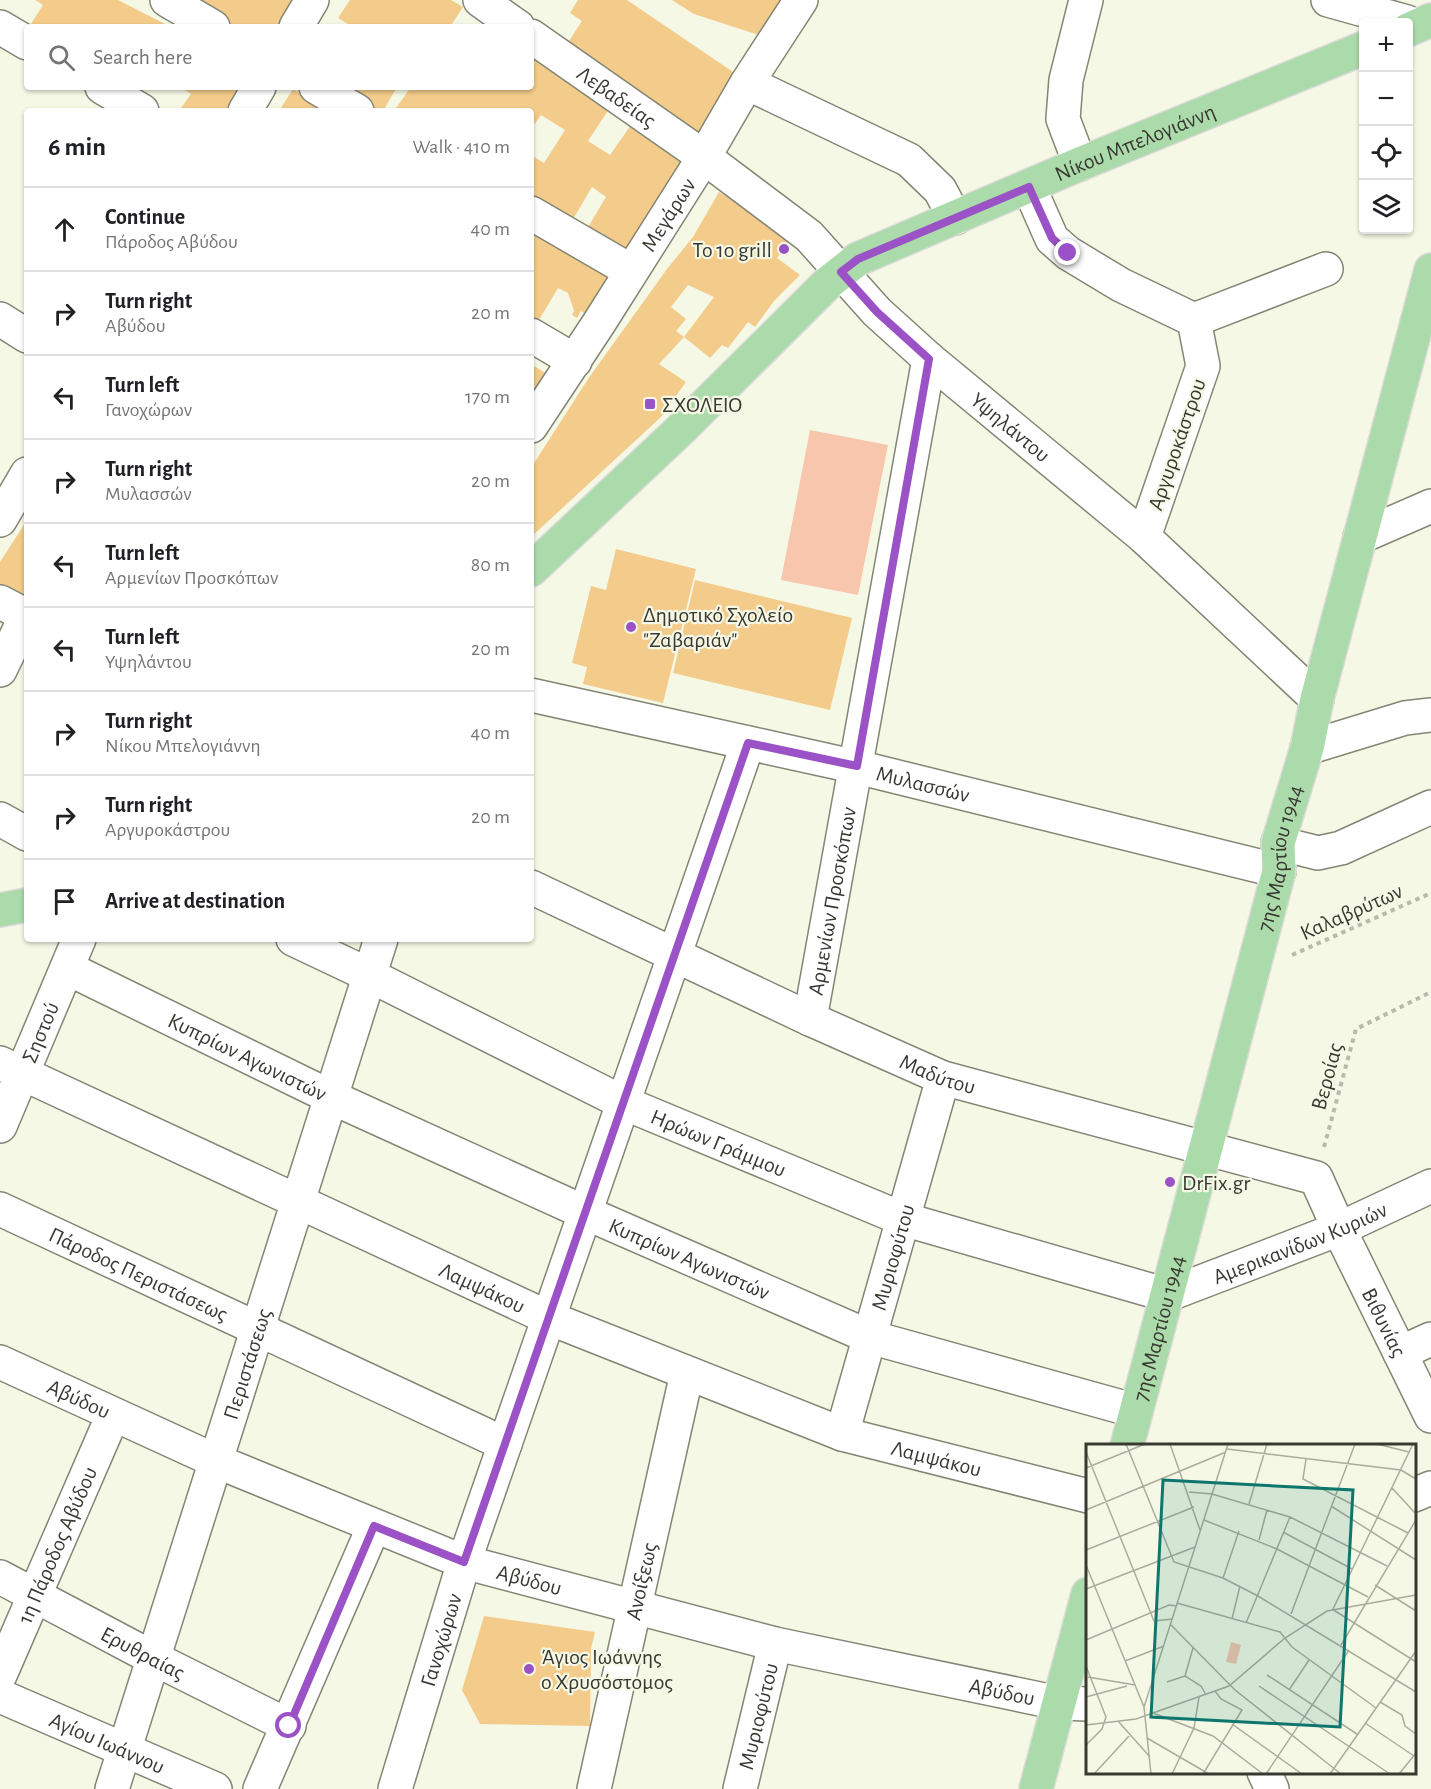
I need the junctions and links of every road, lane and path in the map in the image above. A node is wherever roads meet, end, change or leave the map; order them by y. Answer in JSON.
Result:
{"nodes":[{"id":1,"x":167,"y":0,"type":"edge"},
{"id":2,"x":312,"y":0,"type":"edge"},
{"id":3,"x":480,"y":0,"type":"edge"},
{"id":4,"x":801,"y":0,"type":"edge"},
{"id":5,"x":1086,"y":0,"type":"edge"},
{"id":6,"x":1328,"y":0,"type":"edge"},
{"id":7,"x":208,"y":24,"type":"edge"},
{"id":8,"x":298,"y":24,"type":"edge"},
{"id":9,"x":514,"y":24,"type":"edge"},
{"id":10,"x":1415,"y":24,"type":"edge"},
{"id":11,"x":0,"y":27,"type":"edge"},
{"id":12,"x":534,"y":38,"type":"edge"},
{"id":13,"x":24,"y":41,"type":"edge"},
{"id":14,"x":1359,"y":50,"type":"edge"},
{"id":15,"x":747,"y":83,"type":"junction"},
{"id":16,"x":107,"y":90,"type":"edge"},
{"id":17,"x":257,"y":90,"type":"edge"},
{"id":18,"x":321,"y":90,"type":"edge"},
{"id":19,"x":137,"y":108,"type":"edge"},
{"id":20,"x":247,"y":108,"type":"edge"},
{"id":21,"x":352,"y":108,"type":"edge"},
{"id":22,"x":704,"y":157,"type":"junction"},
{"id":23,"x":1080,"y":165,"type":"junction"},
{"id":24,"x":1029,"y":187,"type":"junction"},
{"id":25,"x":534,"y":215,"type":"edge"},
{"id":26,"x":955,"y":218,"type":"junction"},
{"id":27,"x":1326,"y":268,"type":"dead end"},
{"id":28,"x":1431,"y":270,"type":"edge"},
{"id":29,"x":631,"y":271,"type":"junction"},
{"id":30,"x":841,"y":272,"type":"junction"},
{"id":31,"x":0,"y":319,"type":"edge"},
{"id":32,"x":1194,"y":320,"type":"junction"},
{"id":33,"x":24,"y":334,"type":"edge"},
{"id":34,"x":534,"y":337,"type":"edge"},
{"id":35,"x":929,"y":359,"type":"junction"},
{"id":36,"x":575,"y":361,"type":"junction"},
{"id":37,"x":534,"y":422,"type":"edge"},
{"id":38,"x":24,"y":479,"type":"edge"},
{"id":39,"x":1431,"y":506,"type":"edge"},
{"id":40,"x":0,"y":519,"type":"edge"},
{"id":41,"x":1144,"y":537,"type":"junction"},
{"id":42,"x":1360,"y":537,"type":"junction"},
{"id":43,"x":534,"y":567,"type":"edge"},
{"id":44,"x":0,"y":602,"type":"edge"},
{"id":45,"x":24,"y":614,"type":"edge"},
{"id":46,"x":24,"y":622,"type":"edge"},
{"id":47,"x":0,"y":670,"type":"edge"},
{"id":48,"x":534,"y":696,"type":"edge"},
{"id":49,"x":1317,"y":699,"type":"junction"},
{"id":50,"x":1431,"y":715,"type":"edge"},
{"id":51,"x":748,"y":743,"type":"junction"},
{"id":52,"x":1307,"y":748,"type":"junction"},
{"id":53,"x":857,"y":766,"type":"junction"},
{"id":54,"x":1431,"y":807,"type":"edge"},
{"id":55,"x":0,"y":819,"type":"edge"},
{"id":56,"x":24,"y":832,"type":"edge"},
{"id":57,"x":1279,"y":857,"type":"junction"},
{"id":58,"x":534,"y":888,"type":"edge"},
{"id":59,"x":1431,"y":893,"type":"edge"},
{"id":60,"x":24,"y":906,"type":"edge"},
{"id":61,"x":0,"y":910,"type":"edge"},
{"id":62,"x":299,"y":942,"type":"edge"},
{"id":63,"x":380,"y":942,"type":"edge"},
{"id":64,"x":73,"y":953,"type":"edge"},
{"id":65,"x":675,"y":956,"type":"junction"},
{"id":66,"x":1251,"y":974,"type":"junction"},
{"id":67,"x":369,"y":975,"type":"junction"},
{"id":68,"x":1431,"y":992,"type":"edge"},
{"id":69,"x":810,"y":1019,"type":"junction"},
{"id":70,"x":11,"y":1068,"type":"edge"},
{"id":71,"x":943,"y":1078,"type":"junction"},
{"id":72,"x":331,"y":1097,"type":"junction"},
{"id":73,"x":624,"y":1103,"type":"junction"},
{"id":74,"x":0,"y":1126,"type":"edge"},
{"id":75,"x":1205,"y":1149,"type":"junction"},
{"id":76,"x":1316,"y":1178,"type":"junction"},
{"id":77,"x":1431,"y":1186,"type":"edge"},
{"id":78,"x":298,"y":1201,"type":"junction"},
{"id":79,"x":0,"y":1209,"type":"edge"},
{"id":80,"x":585,"y":1213,"type":"junction"},
{"id":81,"x":903,"y":1219,"type":"junction"},
{"id":82,"x":1339,"y":1229,"type":"junction"},
{"id":83,"x":1167,"y":1295,"type":"junction"},
{"id":84,"x":549,"y":1318,"type":"junction"},
{"id":85,"x":258,"y":1327,"type":"junction"},
{"id":86,"x":870,"y":1337,"type":"junction"},
{"id":87,"x":1431,"y":1339,"type":"edge"},
{"id":88,"x":1400,"y":1353,"type":"junction"},
{"id":89,"x":0,"y":1362,"type":"edge"},
{"id":90,"x":687,"y":1373,"type":"junction"},
{"id":91,"x":113,"y":1415,"type":"junction"},
{"id":92,"x":1431,"y":1416,"type":"edge"},
{"id":93,"x":1133,"y":1432,"type":"edge"},
{"id":94,"x":842,"y":1434,"type":"junction"},
{"id":95,"x":506,"y":1443,"type":"junction"},
{"id":96,"x":216,"y":1461,"type":"junction"},
{"id":97,"x":1431,"y":1488,"type":"edge"},
{"id":98,"x":1416,"y":1494,"type":"edge"},
{"id":99,"x":1086,"y":1495,"type":"edge"},
{"id":100,"x":374,"y":1526,"type":"junction"},
{"id":101,"x":464,"y":1562,"type":"junction"},
{"id":102,"x":0,"y":1577,"type":"edge"},
{"id":103,"x":34,"y":1596,"type":"junction"},
{"id":104,"x":635,"y":1608,"type":"junction"},
{"id":105,"x":1086,"y":1609,"type":"edge"},
{"id":106,"x":775,"y":1644,"type":"junction"},
{"id":107,"x":153,"y":1658,"type":"junction"},
{"id":108,"x":0,"y":1675,"type":"edge"},
{"id":109,"x":0,"y":1696,"type":"edge"},
{"id":110,"x":1073,"y":1703,"type":"edge"},
{"id":111,"x":289,"y":1726,"type":"junction"},
{"id":112,"x":124,"y":1750,"type":"junction"},
{"id":113,"x":1264,"y":1774,"type":"edge"},
{"id":114,"x":112,"y":1789,"type":"edge"},
{"id":115,"x":215,"y":1789,"type":"edge"},
{"id":116,"x":260,"y":1789,"type":"edge"},
{"id":117,"x":395,"y":1789,"type":"edge"},
{"id":118,"x":594,"y":1789,"type":"edge"},
{"id":119,"x":740,"y":1789,"type":"edge"},
{"id":120,"x":1036,"y":1789,"type":"edge"},
{"id":121,"x":1272,"y":1789,"type":"edge"}],
"edges":[{"from":1,"to":7,"type":"street"},
{"from":2,"to":8,"type":"street"},
{"from":3,"to":9,"type":"street"},
{"from":4,"to":15,"type":"street","name":"Μεγάρων"},
{"from":5,"to":23,"type":"street"},
{"from":6,"to":10,"type":"street"},
{"from":11,"to":13,"type":"street"},
{"from":12,"to":22,"type":"street","name":"Λεβαδείας"},
{"from":14,"to":23,"type":"main road","name":"Νίκου Μπελογιάννη"},
{"from":15,"to":22,"type":"street","name":"Μεγάρων"},
{"from":15,"to":26,"type":"street"},
{"from":16,"to":19,"type":"street"},
{"from":17,"to":20,"type":"street"},
{"from":18,"to":21,"type":"street"},
{"from":22,"to":29,"type":"street","name":"Μεγάρων"},
{"from":22,"to":30,"type":"street","name":"Υψηλάντου"},
{"from":23,"to":24,"type":"main road","name":"Νίκου Μπελογιάννη"},
{"from":24,"to":26,"type":"main road","name":"Νίκου Μπελογιάννη"},
{"from":24,"to":32,"type":"street"},
{"from":25,"to":29,"type":"street"},
{"from":26,"to":30,"type":"main road","name":"Νίκου Μπελογιάννη"},
{"from":27,"to":32,"type":"street"},
{"from":28,"to":42,"type":"main road","name":"7ης Μαρτίου 1944"},
{"from":29,"to":36,"type":"street","name":"Μεγάρων"},
{"from":30,"to":35,"type":"street","name":"Υψηλάντου"},
{"from":30,"to":43,"type":"main road","name":"Νίκου Μπελογιάννη"},
{"from":31,"to":33,"type":"street"},
{"from":32,"to":41,"type":"street","name":"Αργυροκάστρου"},
{"from":34,"to":36,"type":"street"},
{"from":35,"to":41,"type":"street","name":"Υψηλάντου"},
{"from":35,"to":53,"type":"street","name":"Αρμενίων Προσκόπων"},
{"from":36,"to":37,"type":"street","name":"Μεγάρων"},
{"from":38,"to":40,"type":"street"},
{"from":39,"to":42,"type":"street"},
{"from":41,"to":49,"type":"street","name":"Υψηλάντου"},
{"from":42,"to":49,"type":"main road","name":"7ης Μαρτίου 1944"},
{"from":44,"to":45,"type":"street"},
{"from":46,"to":47,"type":"street"},
{"from":48,"to":51,"type":"street","name":"Μυλασσών"},
{"from":49,"to":52,"type":"main road","name":"7ης Μαρτίου 1944"},
{"from":50,"to":52,"type":"street"},
{"from":51,"to":53,"type":"street","name":"Μυλασσών"},
{"from":51,"to":65,"type":"street","name":"Γανοχώρων"},
{"from":52,"to":57,"type":"main road","name":"7ης Μαρτίου 1944"},
{"from":53,"to":57,"type":"street","name":"Μυλασσών"},
{"from":53,"to":69,"type":"street","name":"Αρμενίων Προσκόπων"},
{"from":54,"to":57,"type":"street","name":"Μυλασσών"},
{"from":55,"to":56,"type":"street"},
{"from":57,"to":66,"type":"main road","name":"7ης Μαρτίου 1944"},
{"from":58,"to":65,"type":"street","name":"Μαδύτου"},
{"from":59,"to":66,"type":"path","name":"Καλαβρύτων"},
{"from":60,"to":61,"type":"main road"},
{"from":62,"to":67,"type":"street","name":"Ηρώων Γράμμου"},
{"from":63,"to":67,"type":"street","name":"Περιστάσεως"},
{"from":64,"to":70,"type":"street","name":"Σηστού"},
{"from":64,"to":72,"type":"street","name":"Κυπρίων Αγωνιστών"},
{"from":65,"to":69,"type":"street","name":"Μαδύτου"},
{"from":65,"to":73,"type":"street","name":"Γανοχώρων"},
{"from":66,"to":75,"type":"main road","name":"7ης Μαρτίου 1944"},
{"from":67,"to":72,"type":"street","name":"Περιστάσεως"},
{"from":67,"to":73,"type":"street","name":"Ηρώων Γράμμου"},
{"from":68,"to":76,"type":"path","name":"Βεροίας"},
{"from":69,"to":71,"type":"street","name":"Μαδύτου"},
{"from":70,"to":74,"type":"street","name":"Σηστού"},
{"from":70,"to":78,"type":"street","name":"Λαμψάκου"},
{"from":71,"to":75,"type":"street","name":"Μαδύτου"},
{"from":71,"to":81,"type":"street","name":"Μυριοφύτου"},
{"from":72,"to":78,"type":"street","name":"Περιστάσεως"},
{"from":72,"to":80,"type":"street","name":"Κυπρίων Αγωνιστών"},
{"from":73,"to":80,"type":"street","name":"Γανοχώρων"},
{"from":73,"to":81,"type":"street","name":"Ηρώων Γράμμου"},
{"from":75,"to":76,"type":"street","name":"Μαδύτου"},
{"from":75,"to":83,"type":"main road","name":"7ης Μαρτίου 1944"},
{"from":76,"to":82,"type":"street"},
{"from":77,"to":82,"type":"street","name":"Αμερικανίδων Κυριών"},
{"from":78,"to":84,"type":"street","name":"Λαμψάκου"},
{"from":78,"to":85,"type":"street","name":"Περιστάσεως"},
{"from":79,"to":85,"type":"street","name":"Πάροδος Περιστάσεως"},
{"from":80,"to":84,"type":"street","name":"Γανοχώρων"},
{"from":80,"to":86,"type":"street","name":"Κυπρίων Αγωνιστών"},
{"from":81,"to":83,"type":"street","name":"Ηρώων Γράμμου"},
{"from":81,"to":86,"type":"street","name":"Μυριοφύτου"},
{"from":82,"to":83,"type":"street","name":"Αμερικανίδων Κυριών"},
{"from":82,"to":88,"type":"street","name":"Βιθυνίας"},
{"from":83,"to":93,"type":"main road","name":"7ης Μαρτίου 1944"},
{"from":84,"to":90,"type":"street","name":"Λαμψάκου"},
{"from":84,"to":95,"type":"street","name":"Γανοχώρων"},
{"from":85,"to":95,"type":"street","name":"Πάροδος Περιστάσεως"},
{"from":85,"to":96,"type":"street","name":"Περιστάσεως"},
{"from":86,"to":93,"type":"street","name":"Κυπρίων Αγωνιστών"},
{"from":86,"to":94,"type":"street","name":"Μυριοφύτου"},
{"from":87,"to":88,"type":"street"},
{"from":88,"to":92,"type":"street","name":"Βιθυνίας"},
{"from":89,"to":91,"type":"street","name":"Αβύδου"},
{"from":90,"to":94,"type":"street","name":"Λαμψάκου"},
{"from":90,"to":104,"type":"street","name":"Ανοίξεως"},
{"from":91,"to":96,"type":"street","name":"Αβύδου"},
{"from":91,"to":103,"type":"street","name":"1η Πάροδος Αβύδου"},
{"from":94,"to":99,"type":"street","name":"Λαμψάκου"},
{"from":95,"to":101,"type":"street","name":"Γανοχώρων"},
{"from":96,"to":100,"type":"street","name":"Αβύδου"},
{"from":96,"to":107,"type":"street","name":"Περιστάσεως"},
{"from":97,"to":98,"type":"street"},
{"from":100,"to":101,"type":"street","name":"Αβύδου"},
{"from":100,"to":111,"type":"street"},
{"from":101,"to":104,"type":"street","name":"Αβύδου"},
{"from":101,"to":117,"type":"street","name":"Γανοχώρων"},
{"from":102,"to":103,"type":"street","name":"Ερυθραίας"},
{"from":103,"to":107,"type":"street","name":"Ερυθραίας"},
{"from":103,"to":108,"type":"street","name":"1η Πάροδος Αβύδου"},
{"from":104,"to":106,"type":"street","name":"Αβύδου"},
{"from":104,"to":118,"type":"street","name":"Ανοίξεως"},
{"from":105,"to":110,"type":"main road"},
{"from":106,"to":110,"type":"street","name":"Αβύδου"},
{"from":106,"to":119,"type":"street","name":"Μυριοφύτου"},
{"from":107,"to":111,"type":"street","name":"Ερυθραίας"},
{"from":107,"to":112,"type":"street","name":"Περιστάσεως"},
{"from":109,"to":112,"type":"street","name":"Αγίου Ιωάννου"},
{"from":110,"to":120,"type":"main road"},
{"from":111,"to":116,"type":"street"},
{"from":112,"to":114,"type":"street","name":"Περιστάσεως"},
{"from":112,"to":115,"type":"street","name":"Αγίου Ιωάννου"},
{"from":113,"to":121,"type":"street"}]}
